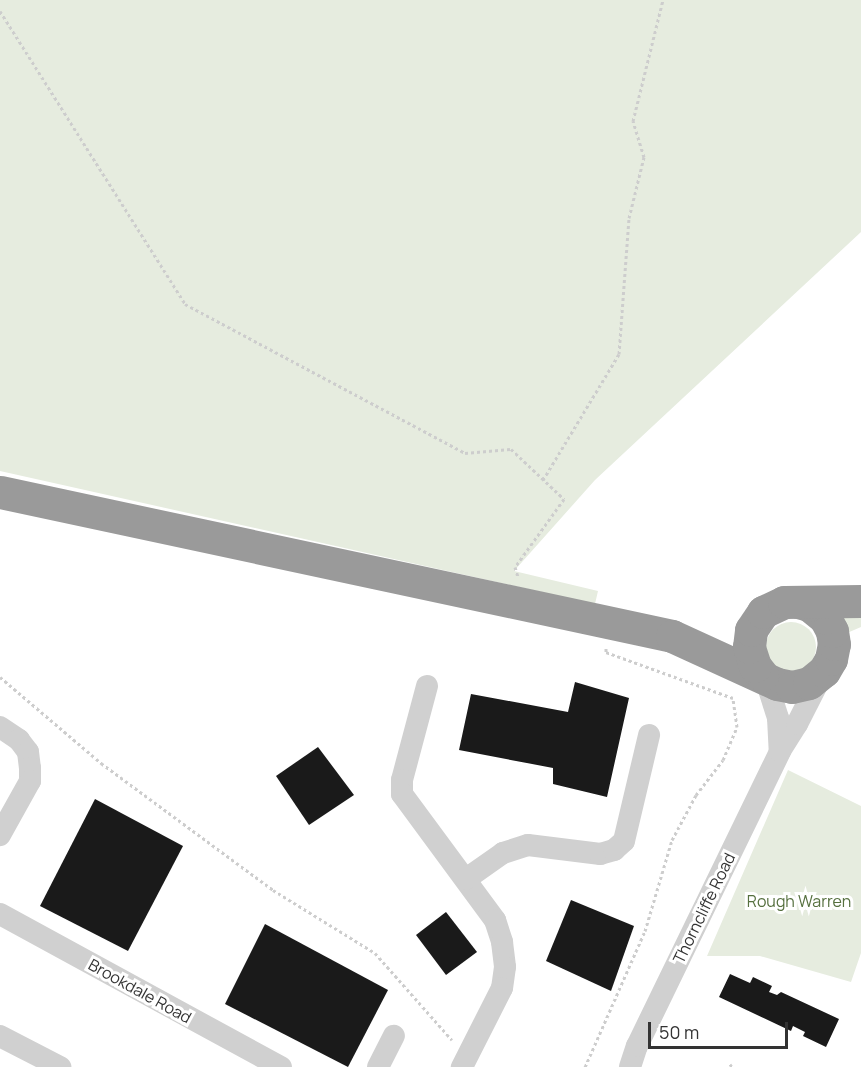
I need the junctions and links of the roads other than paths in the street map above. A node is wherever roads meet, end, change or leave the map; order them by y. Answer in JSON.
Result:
{"nodes":[{"id":1,"x":0,"y":492,"type":"edge"},
{"id":2,"x":861,"y":601,"type":"edge"},
{"id":3,"x":798,"y":602,"type":"junction"},
{"id":4,"x":757,"y":618,"type":"junction"},
{"id":5,"x":672,"y":636,"type":"junction"},
{"id":6,"x":861,"y":639,"type":"edge"},
{"id":7,"x":828,"y":665,"type":"junction"},
{"id":8,"x":764,"y":676,"type":"junction"},
{"id":9,"x":427,"y":686,"type":"dead end"},
{"id":10,"x":0,"y":727,"type":"edge"},
{"id":11,"x":649,"y":735,"type":"dead end"},
{"id":12,"x":780,"y":751,"type":"junction"},
{"id":13,"x":0,"y":835,"type":"edge"},
{"id":14,"x":466,"y":879,"type":"junction"},
{"id":15,"x":0,"y":914,"type":"edge"},
{"id":16,"x":394,"y":1035,"type":"dead end"},
{"id":17,"x":0,"y":1036,"type":"edge"},
{"id":18,"x":465,"y":1062,"type":"edge"},
{"id":19,"x":60,"y":1067,"type":"edge"},
{"id":20,"x":281,"y":1067,"type":"edge"},
{"id":21,"x":378,"y":1067,"type":"edge"},
{"id":22,"x":630,"y":1067,"type":"edge"}],
"edges":[{"from":1,"to":5,"type":"highway"},
{"from":2,"to":3,"type":"highway"},
{"from":3,"to":4,"type":"highway"},
{"from":3,"to":7,"type":"highway"},
{"from":4,"to":5,"type":"highway"},
{"from":4,"to":8,"type":"highway"},
{"from":5,"to":8,"type":"highway"},
{"from":6,"to":7,"type":"highway"},
{"from":7,"to":8,"type":"highway"},
{"from":7,"to":12,"type":"street","name":"Thorncliffe Road"},
{"from":8,"to":12,"type":"street","name":"Thorncliffe Road"},
{"from":9,"to":14,"type":"street"},
{"from":10,"to":13,"type":"street"},
{"from":11,"to":14,"type":"street"},
{"from":12,"to":22,"type":"street","name":"Thorncliffe Road"},
{"from":14,"to":18,"type":"street"},
{"from":15,"to":20,"type":"street","name":"Brookdale Road"},
{"from":16,"to":21,"type":"street"},
{"from":17,"to":19,"type":"street"}]}
